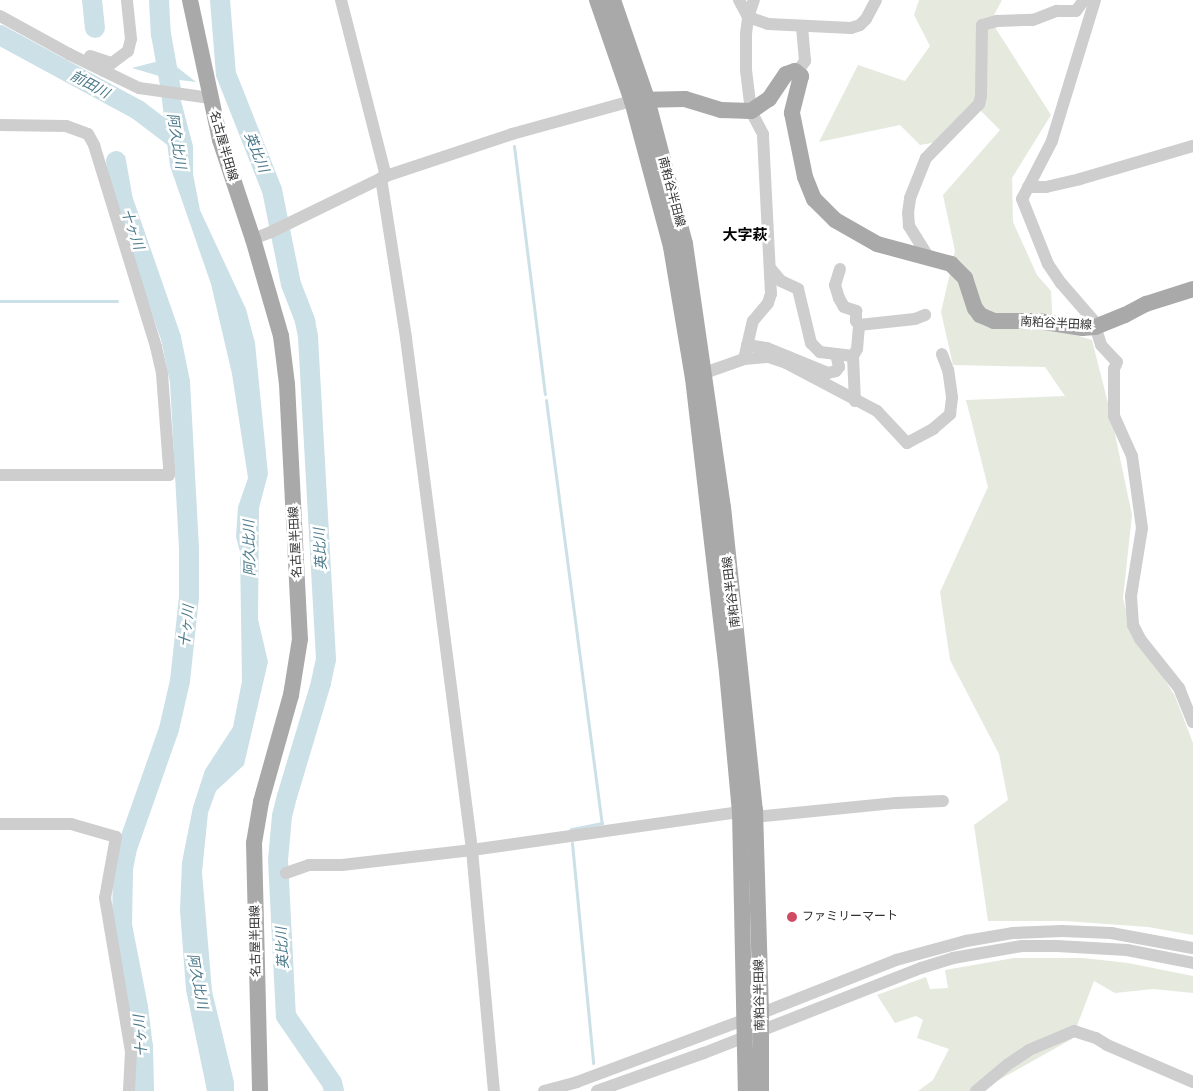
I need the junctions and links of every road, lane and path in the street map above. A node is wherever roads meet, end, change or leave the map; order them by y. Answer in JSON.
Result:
{"nodes":[{"id":1,"x":127,"y":0,"type":"edge"},
{"id":2,"x":190,"y":0,"type":"edge"},
{"id":3,"x":341,"y":0,"type":"edge"},
{"id":4,"x":597,"y":0,"type":"edge"},
{"id":5,"x":613,"y":0,"type":"edge"},
{"id":6,"x":739,"y":0,"type":"edge"},
{"id":7,"x":754,"y":0,"type":"edge"},
{"id":8,"x":876,"y":0,"type":"edge"},
{"id":9,"x":1084,"y":0,"type":"edge"},
{"id":10,"x":1095,"y":0,"type":"edge"},
{"id":11,"x":0,"y":16,"type":"edge"},
{"id":12,"x":748,"y":17,"type":"junction"},
{"id":13,"x":802,"y":26,"type":"junction"},
{"id":14,"x":69,"y":54,"type":"junction"},
{"id":15,"x":797,"y":72,"type":"junction"},
{"id":16,"x":210,"y":98,"type":"junction"},
{"id":17,"x":640,"y":100,"type":"junction"},
{"id":18,"x":751,"y":111,"type":"junction"},
{"id":19,"x":0,"y":125,"type":"edge"},
{"id":20,"x":1193,"y":146,"type":"edge"},
{"id":21,"x":383,"y":177,"type":"junction"},
{"id":22,"x":1028,"y":187,"type":"junction"},
{"id":23,"x":253,"y":239,"type":"junction"},
{"id":24,"x":929,"y":258,"type":"junction"},
{"id":25,"x":771,"y":269,"type":"junction"},
{"id":26,"x":840,"y":269,"type":"dead end"},
{"id":27,"x":1193,"y":289,"type":"edge"},
{"id":28,"x":925,"y":315,"type":"dead end"},
{"id":29,"x":859,"y":325,"type":"junction"},
{"id":30,"x":1095,"y":327,"type":"junction"},
{"id":31,"x":747,"y":345,"type":"junction"},
{"id":32,"x":836,"y":354,"type":"junction"},
{"id":33,"x":942,"y":354,"type":"dead end"},
{"id":34,"x":853,"y":356,"type":"junction"},
{"id":35,"x":744,"y":359,"type":"junction"},
{"id":36,"x":698,"y":375,"type":"junction"},
{"id":37,"x":855,"y":401,"type":"junction"},
{"id":38,"x":0,"y":475,"type":"edge"},
{"id":39,"x":1193,"y":722,"type":"edge"},
{"id":40,"x":943,"y":801,"type":"dead end"},
{"id":41,"x":748,"y":815,"type":"junction"},
{"id":42,"x":0,"y":824,"type":"edge"},
{"id":43,"x":472,"y":850,"type":"junction"},
{"id":44,"x":286,"y":873,"type":"dead end"},
{"id":45,"x":1193,"y":948,"type":"edge"},
{"id":46,"x":1193,"y":963,"type":"edge"},
{"id":47,"x":762,"y":1012,"type":"junction"},
{"id":48,"x":744,"y":1020,"type":"junction"},
{"id":49,"x":761,"y":1030,"type":"junction"},
{"id":50,"x":745,"y":1037,"type":"junction"},
{"id":51,"x":1193,"y":1082,"type":"edge"},
{"id":52,"x":129,"y":1091,"type":"edge"},
{"id":53,"x":260,"y":1091,"type":"edge"},
{"id":54,"x":494,"y":1091,"type":"edge"},
{"id":55,"x":544,"y":1091,"type":"edge"},
{"id":56,"x":597,"y":1091,"type":"edge"},
{"id":57,"x":746,"y":1091,"type":"edge"},
{"id":58,"x":761,"y":1091,"type":"edge"},
{"id":59,"x":976,"y":1091,"type":"edge"}],
"edges":[{"from":1,"to":14,"type":"street"},
{"from":2,"to":16,"type":"main road","name":"名古屋半田線"},
{"from":3,"to":21,"type":"street"},
{"from":4,"to":17,"type":"main road","name":"南粕谷半田線"},
{"from":5,"to":17,"type":"main road","name":"南粕谷半田線"},
{"from":6,"to":12,"type":"street"},
{"from":7,"to":12,"type":"street"},
{"from":8,"to":13,"type":"street"},
{"from":9,"to":24,"type":"street"},
{"from":10,"to":22,"type":"street"},
{"from":11,"to":14,"type":"street"},
{"from":12,"to":13,"type":"street"},
{"from":12,"to":18,"type":"street"},
{"from":13,"to":15,"type":"street"},
{"from":14,"to":16,"type":"street"},
{"from":15,"to":18,"type":"main road"},
{"from":15,"to":24,"type":"main road","name":"南粕谷半田線"},
{"from":16,"to":23,"type":"main road","name":"名古屋半田線"},
{"from":17,"to":18,"type":"main road"},
{"from":17,"to":21,"type":"street"},
{"from":17,"to":36,"type":"main road","name":"南粕谷半田線"},
{"from":18,"to":25,"type":"street"},
{"from":19,"to":38,"type":"street"},
{"from":20,"to":22,"type":"street"},
{"from":21,"to":23,"type":"street"},
{"from":21,"to":43,"type":"street"},
{"from":22,"to":30,"type":"street"},
{"from":23,"to":53,"type":"main road","name":"名古屋半田線"},
{"from":24,"to":30,"type":"main road","name":"南粕谷半田線"},
{"from":25,"to":31,"type":"street"},
{"from":25,"to":32,"type":"street"},
{"from":26,"to":29,"type":"street"},
{"from":27,"to":30,"type":"main road","name":"南粕谷半田線"},
{"from":28,"to":29,"type":"street"},
{"from":29,"to":34,"type":"street"},
{"from":30,"to":39,"type":"street"},
{"from":31,"to":32,"type":"street"},
{"from":31,"to":35,"type":"street"},
{"from":32,"to":34,"type":"street"},
{"from":33,"to":37,"type":"street"},
{"from":34,"to":37,"type":"street"},
{"from":35,"to":36,"type":"street"},
{"from":35,"to":37,"type":"street"},
{"from":36,"to":41,"type":"main road","name":"南粕谷半田線"},
{"from":40,"to":41,"type":"street"},
{"from":41,"to":43,"type":"street"},
{"from":41,"to":47,"type":"main road","name":"南粕谷半田線"},
{"from":41,"to":48,"type":"main road","name":"南粕谷半田線"},
{"from":42,"to":52,"type":"street"},
{"from":43,"to":44,"type":"street"},
{"from":43,"to":54,"type":"street"},
{"from":45,"to":47,"type":"street"},
{"from":46,"to":49,"type":"street"},
{"from":47,"to":48,"type":"street"},
{"from":47,"to":49,"type":"main road","name":"南粕谷半田線"},
{"from":48,"to":50,"type":"main road","name":"南粕谷半田線"},
{"from":48,"to":55,"type":"street"},
{"from":49,"to":50,"type":"street"},
{"from":49,"to":58,"type":"main road","name":"南粕谷半田線"},
{"from":50,"to":56,"type":"street"},
{"from":50,"to":57,"type":"main road","name":"南粕谷半田線"},
{"from":51,"to":59,"type":"street"}]}
